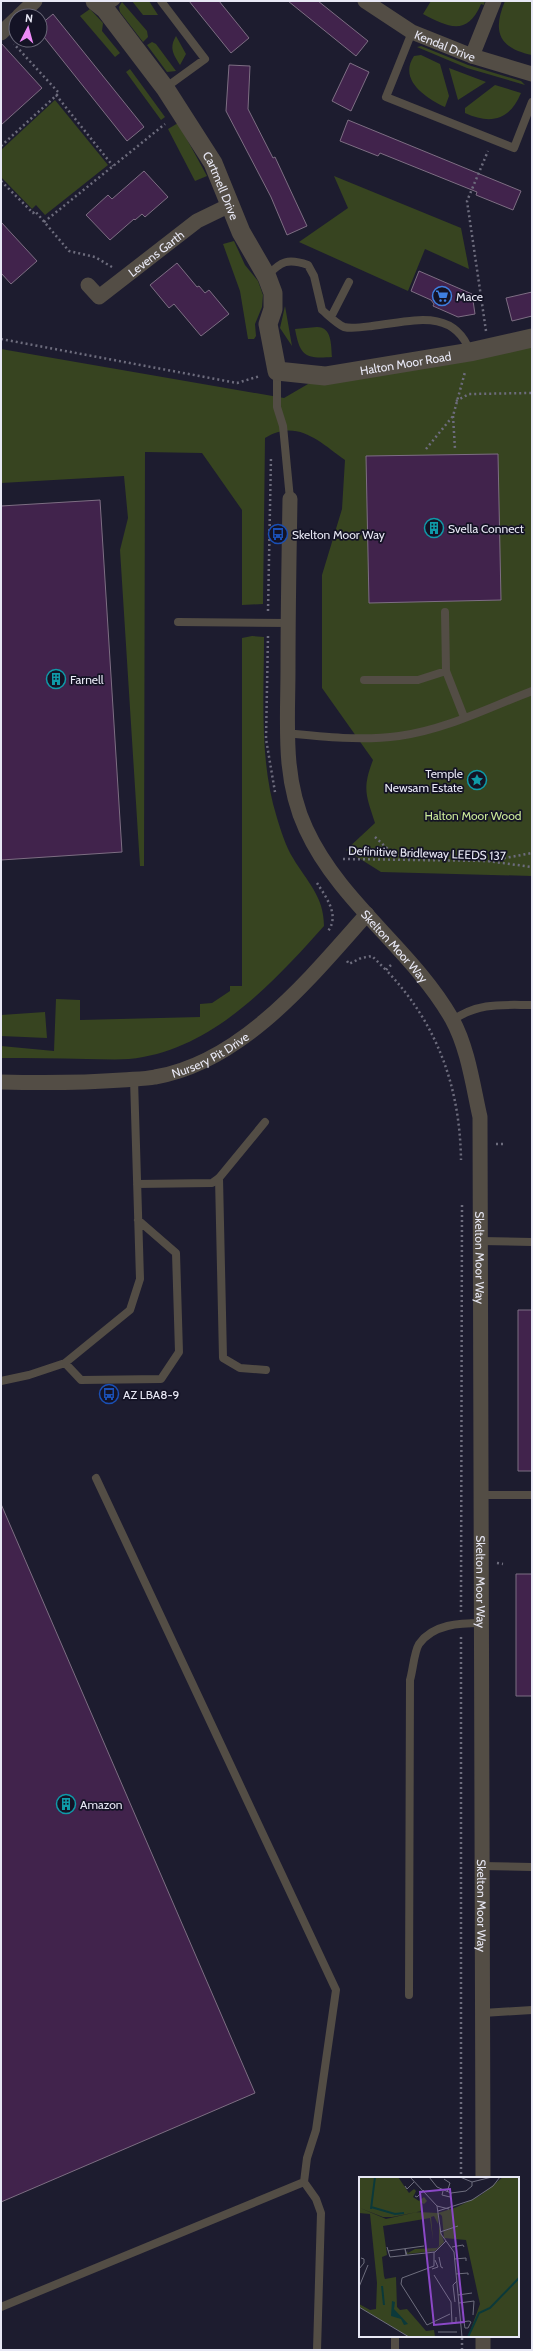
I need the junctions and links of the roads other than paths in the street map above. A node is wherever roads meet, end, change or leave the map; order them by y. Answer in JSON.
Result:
{"nodes":[{"id":1,"x":35,"y":1,"type":"edge"},
{"id":2,"x":161,"y":1,"type":"edge"},
{"id":3,"x":365,"y":1,"type":"edge"},
{"id":4,"x":494,"y":1,"type":"edge"},
{"id":5,"x":105,"y":4,"type":"edge"},
{"id":6,"x":28,"y":8,"type":"edge"},
{"id":7,"x":412,"y":32,"type":"junction"},
{"id":8,"x":472,"y":56,"type":"junction"},
{"id":9,"x":532,"y":74,"type":"edge"},
{"id":10,"x":166,"y":88,"type":"junction"},
{"id":11,"x":532,"y":102,"type":"edge"},
{"id":12,"x":230,"y":205,"type":"junction"},
{"id":13,"x":267,"y":277,"type":"junction"},
{"id":14,"x":349,"y":282,"type":"dead end"},
{"id":15,"x":88,"y":285,"type":"dead end"},
{"id":16,"x":331,"y":317,"type":"junction"},
{"id":17,"x":532,"y":338,"type":"edge"},
{"id":18,"x":470,"y":352,"type":"junction"},
{"id":19,"x":277,"y":371,"type":"junction"},
{"id":20,"x":277,"y":397,"type":"joint"},
{"id":21,"x":290,"y":499,"type":"joint"},
{"id":22,"x":445,"y":612,"type":"dead end"},
{"id":23,"x":178,"y":622,"type":"dead end"},
{"id":24,"x":288,"y":623,"type":"junction"},
{"id":25,"x":446,"y":671,"type":"junction"},
{"id":26,"x":364,"y":680,"type":"dead end"},
{"id":27,"x":532,"y":690,"type":"edge"},
{"id":28,"x":464,"y":717,"type":"junction"},
{"id":29,"x":286,"y":733,"type":"junction"},
{"id":30,"x":367,"y":914,"type":"junction"},
{"id":31,"x":532,"y":1005,"type":"edge"},
{"id":32,"x":453,"y":1020,"type":"junction"},
{"id":33,"x":134,"y":1079,"type":"junction"},
{"id":34,"x":1,"y":1082,"type":"edge"},
{"id":35,"x":266,"y":1122,"type":"dead end"},
{"id":36,"x":219,"y":1178,"type":"junction"},
{"id":37,"x":137,"y":1184,"type":"junction"},
{"id":38,"x":138,"y":1220,"type":"junction"},
{"id":39,"x":481,"y":1241,"type":"junction"},
{"id":40,"x":532,"y":1242,"type":"edge"},
{"id":41,"x":65,"y":1363,"type":"junction"},
{"id":42,"x":266,"y":1370,"type":"dead end"},
{"id":43,"x":1,"y":1381,"type":"edge"},
{"id":44,"x":96,"y":1478,"type":"dead end"},
{"id":45,"x":482,"y":1495,"type":"junction"},
{"id":46,"x":532,"y":1496,"type":"edge"},
{"id":47,"x":482,"y":1623,"type":"junction"},
{"id":48,"x":482,"y":1866,"type":"junction"},
{"id":49,"x":532,"y":1867,"type":"edge"},
{"id":50,"x":409,"y":1995,"type":"dead end"},
{"id":51,"x":532,"y":2010,"type":"edge"},
{"id":52,"x":483,"y":2013,"type":"junction"},
{"id":53,"x":482,"y":2177,"type":"edge"},
{"id":54,"x":304,"y":2182,"type":"junction"},
{"id":55,"x":1,"y":2307,"type":"edge"},
{"id":56,"x":395,"y":2337,"type":"edge"},
{"id":57,"x":483,"y":2337,"type":"edge"},
{"id":58,"x":317,"y":2350,"type":"edge"},
{"id":59,"x":395,"y":2350,"type":"edge"},
{"id":60,"x":483,"y":2350,"type":"edge"}],
"edges":[{"from":1,"to":6,"type":"street"},
{"from":2,"to":10,"type":"lane"},
{"from":3,"to":7,"type":"street","name":"Kendal Drive"},
{"from":4,"to":8,"type":"street"},
{"from":5,"to":10,"type":"street","name":"Cartmell Drive"},
{"from":7,"to":8,"type":"street","name":"Kendal Drive"},
{"from":7,"to":11,"type":"lane"},
{"from":8,"to":9,"type":"street","name":"Kendal Drive"},
{"from":10,"to":12,"type":"street","name":"Cartmell Drive"},
{"from":12,"to":13,"type":"street","name":"Cartmell Drive"},
{"from":12,"to":15,"type":"street","name":"Levens Garth"},
{"from":13,"to":16,"type":"lane"},
{"from":13,"to":19,"type":"street","name":"Cartmell Drive"},
{"from":14,"to":16,"type":"lane"},
{"from":16,"to":18,"type":"lane"},
{"from":17,"to":18,"type":"street","name":"Halton Moor Road"},
{"from":18,"to":19,"type":"street","name":"Halton Moor Road"},
{"from":19,"to":20,"type":"lane","name":"Cartmell Drive"},
{"from":20,"to":21,"type":"lane","name":"Skelton Moor Way"},
{"from":21,"to":24,"type":"street","name":"Skelton Moor Way"},
{"from":22,"to":25,"type":"lane"},
{"from":23,"to":24,"type":"lane"},
{"from":24,"to":29,"type":"street","name":"Skelton Moor Way"},
{"from":25,"to":26,"type":"lane"},
{"from":25,"to":28,"type":"lane"},
{"from":27,"to":28,"type":"lane"},
{"from":28,"to":29,"type":"lane"},
{"from":29,"to":30,"type":"street","name":"Skelton Moor Way"},
{"from":30,"to":32,"type":"street","name":"Skelton Moor Way"},
{"from":30,"to":33,"type":"street","name":"Nursery Pit Drive"},
{"from":31,"to":32,"type":"lane"},
{"from":32,"to":39,"type":"street","name":"Skelton Moor Way"},
{"from":33,"to":34,"type":"street","name":"Nursery Pit Drive"},
{"from":33,"to":37,"type":"lane"},
{"from":35,"to":36,"type":"lane"},
{"from":36,"to":37,"type":"lane"},
{"from":36,"to":42,"type":"lane"},
{"from":37,"to":38,"type":"lane"},
{"from":38,"to":41,"type":"lane"},
{"from":38,"to":41,"type":"lane"},
{"from":39,"to":40,"type":"lane"},
{"from":39,"to":45,"type":"street","name":"Skelton Moor Way"},
{"from":41,"to":43,"type":"lane"},
{"from":44,"to":54,"type":"lane"},
{"from":45,"to":46,"type":"lane"},
{"from":45,"to":47,"type":"street","name":"Skelton Moor Way"},
{"from":47,"to":48,"type":"street","name":"Skelton Moor Way"},
{"from":47,"to":50,"type":"lane"},
{"from":48,"to":49,"type":"lane"},
{"from":48,"to":52,"type":"street","name":"Skelton Moor Way"},
{"from":51,"to":52,"type":"lane"},
{"from":52,"to":53,"type":"street","name":"Skelton Moor Way"},
{"from":54,"to":55,"type":"lane"},
{"from":54,"to":58,"type":"lane"},
{"from":56,"to":59,"type":"lane"},
{"from":57,"to":60,"type":"street"}]}
